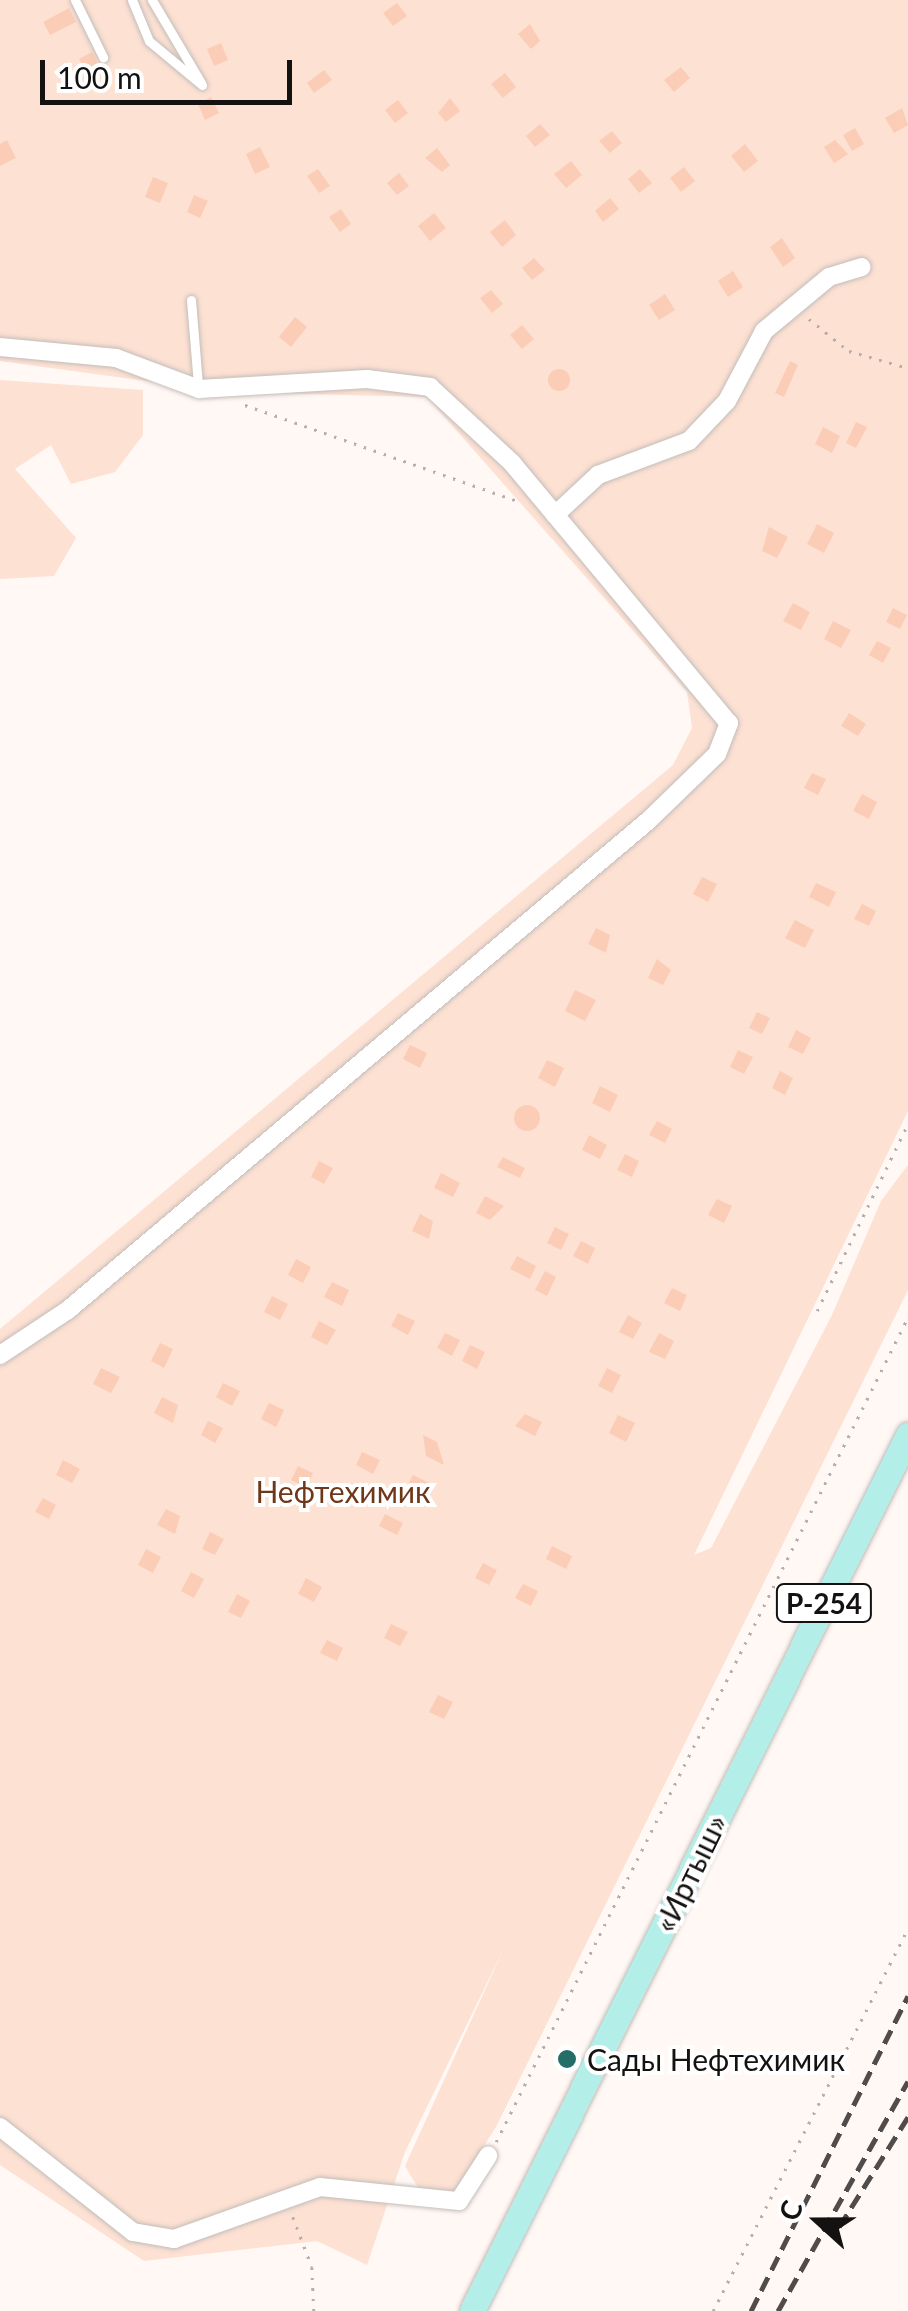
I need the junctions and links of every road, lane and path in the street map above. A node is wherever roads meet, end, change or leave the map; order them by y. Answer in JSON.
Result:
{"nodes":[{"id":1,"x":74,"y":0,"type":"edge"},
{"id":2,"x":132,"y":0,"type":"edge"},
{"id":3,"x":152,"y":0,"type":"edge"},
{"id":4,"x":104,"y":57,"type":"dead end"},
{"id":5,"x":862,"y":267,"type":"dead end"},
{"id":6,"x":192,"y":300,"type":"dead end"},
{"id":7,"x":790,"y":309,"type":"junction"},
{"id":8,"x":0,"y":348,"type":"edge"},
{"id":9,"x":908,"y":368,"type":"edge"},
{"id":10,"x":199,"y":389,"type":"junction"},
{"id":11,"x":236,"y":402,"type":"dead end"},
{"id":12,"x":555,"y":515,"type":"junction"},
{"id":13,"x":908,"y":1124,"type":"edge"},
{"id":14,"x":817,"y":1310,"type":"dead end"},
{"id":15,"x":908,"y":1317,"type":"edge"},
{"id":16,"x":0,"y":1356,"type":"edge"},
{"id":17,"x":908,"y":1435,"type":"edge"},
{"id":18,"x":908,"y":1928,"type":"edge"},
{"id":19,"x":0,"y":2126,"type":"edge"},
{"id":20,"x":488,"y":2156,"type":"joint"},
{"id":21,"x":301,"y":2194,"type":"junction"},
{"id":22,"x":314,"y":2311,"type":"edge"},
{"id":23,"x":472,"y":2311,"type":"edge"},
{"id":24,"x":713,"y":2311,"type":"edge"}],
"edges":[{"from":1,"to":4,"type":"lane"},
{"from":2,"to":3,"type":"lane"},
{"from":5,"to":7,"type":"street"},
{"from":6,"to":10,"type":"lane"},
{"from":7,"to":9,"type":"path"},
{"from":7,"to":12,"type":"street"},
{"from":8,"to":10,"type":"street"},
{"from":10,"to":12,"type":"street"},
{"from":11,"to":12,"type":"path"},
{"from":12,"to":16,"type":"street"},
{"from":13,"to":14,"type":"path"},
{"from":15,"to":20,"type":"path"},
{"from":17,"to":23,"type":"main road","name":"«Иртыш»","number":"Р-254"},
{"from":18,"to":24,"type":"path"},
{"from":19,"to":21,"type":"street"},
{"from":20,"to":21,"type":"street"},
{"from":21,"to":22,"type":"path"}]}
